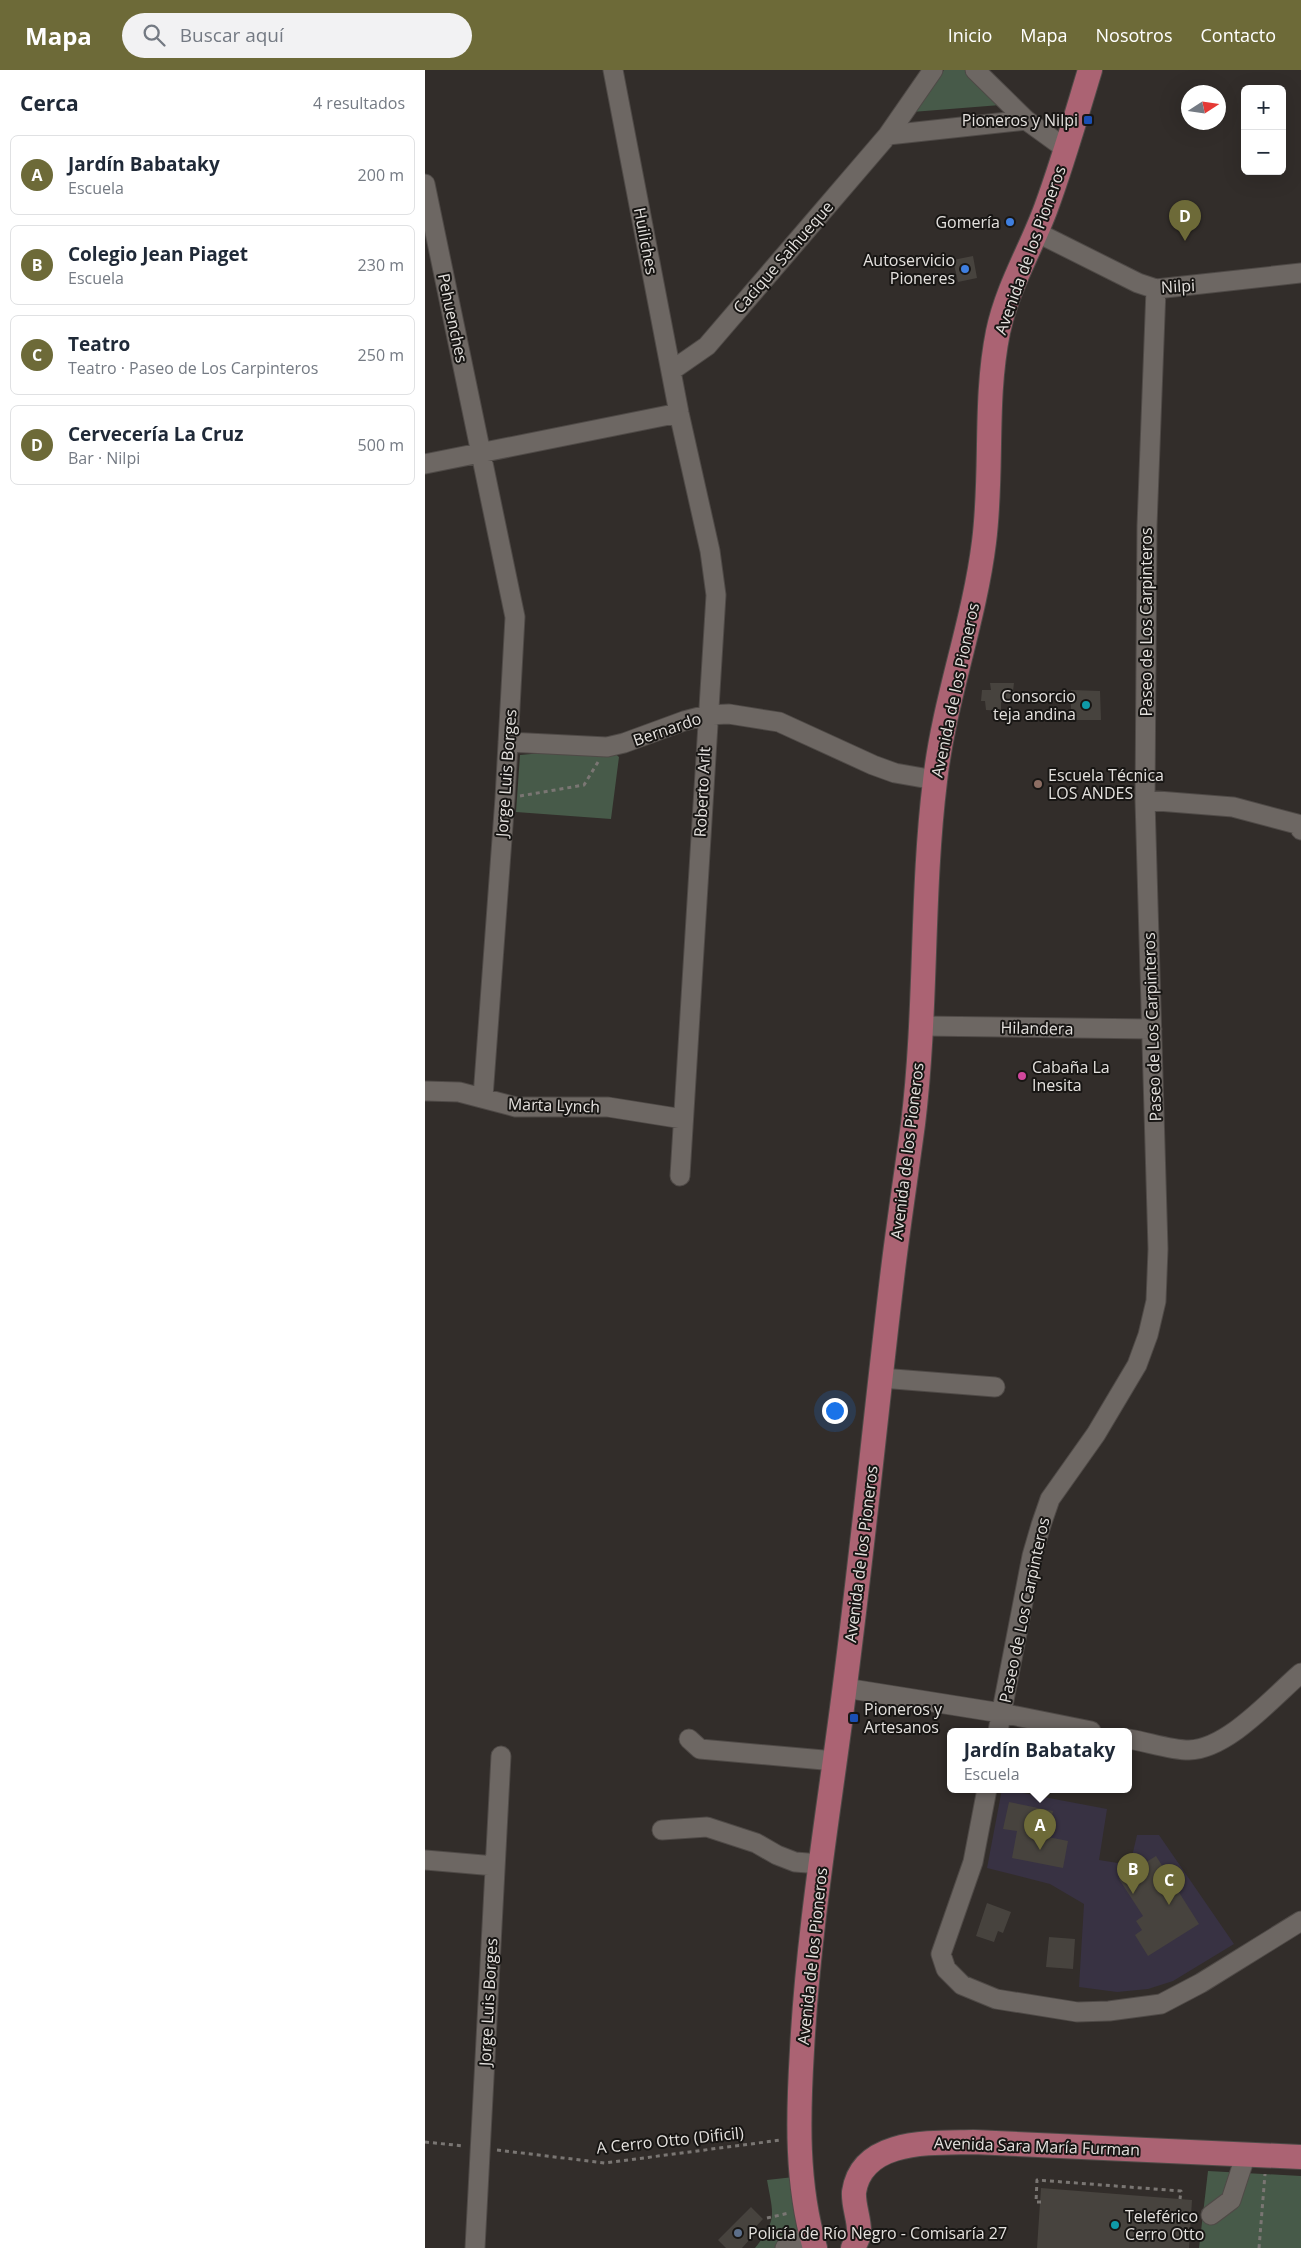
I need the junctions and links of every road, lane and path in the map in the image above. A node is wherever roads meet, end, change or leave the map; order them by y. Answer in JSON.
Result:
{"nodes":[{"id":1,"x":613,"y":70,"type":"edge"},
{"id":2,"x":933,"y":70,"type":"edge"},
{"id":3,"x":975,"y":70,"type":"edge"},
{"id":4,"x":1090,"y":70,"type":"edge"},
{"id":5,"x":1026,"y":120,"type":"junction"},
{"id":6,"x":888,"y":135,"type":"junction"},
{"id":7,"x":1066,"y":149,"type":"junction"},
{"id":8,"x":425,"y":184,"type":"edge"},
{"id":9,"x":1036,"y":232,"type":"junction"},
{"id":10,"x":1301,"y":273,"type":"edge"},
{"id":11,"x":1156,"y":288,"type":"junction"},
{"id":12,"x":671,"y":371,"type":"junction"},
{"id":13,"x":679,"y":412,"type":"junction"},
{"id":14,"x":481,"y":453,"type":"junction"},
{"id":15,"x":425,"y":464,"type":"edge"},
{"id":16,"x":707,"y":715,"type":"junction"},
{"id":17,"x":508,"y":742,"type":"junction"},
{"id":18,"x":607,"y":746,"type":"junction"},
{"id":19,"x":935,"y":780,"type":"junction"},
{"id":20,"x":505,"y":798,"type":"junction"},
{"id":21,"x":1145,"y":800,"type":"junction"},
{"id":22,"x":1299,"y":825,"type":"edge"},
{"id":23,"x":921,"y":1026,"type":"junction"},
{"id":24,"x":1152,"y":1029,"type":"junction"},
{"id":25,"x":425,"y":1090,"type":"edge"},
{"id":26,"x":483,"y":1097,"type":"junction"},
{"id":27,"x":683,"y":1119,"type":"junction"},
{"id":28,"x":680,"y":1176,"type":"dead end"},
{"id":29,"x":881,"y":1378,"type":"junction"},
{"id":30,"x":995,"y":1387,"type":"dead end"},
{"id":31,"x":1301,"y":1672,"type":"edge"},
{"id":32,"x":845,"y":1688,"type":"junction"},
{"id":33,"x":1000,"y":1722,"type":"edge"},
{"id":34,"x":1061,"y":1728,"type":"edge"},
{"id":35,"x":689,"y":1739,"type":"dead end"},
{"id":36,"x":1132,"y":1740,"type":"edge"},
{"id":37,"x":501,"y":1756,"type":"dead end"},
{"id":38,"x":835,"y":1761,"type":"junction"},
{"id":39,"x":986,"y":1793,"type":"edge"},
{"id":40,"x":662,"y":1830,"type":"dead end"},
{"id":41,"x":425,"y":1860,"type":"edge"},
{"id":42,"x":821,"y":1864,"type":"junction"},
{"id":43,"x":495,"y":1866,"type":"junction"},
{"id":44,"x":1301,"y":1922,"type":"edge"},
{"id":45,"x":799,"y":2137,"type":"junction"},
{"id":46,"x":425,"y":2142,"type":"edge"},
{"id":47,"x":480,"y":2148,"type":"junction"},
{"id":48,"x":1256,"y":2155,"type":"junction"},
{"id":49,"x":1301,"y":2158,"type":"edge"},
{"id":50,"x":1180,"y":2199,"type":"dead end"},
{"id":51,"x":1041,"y":2202,"type":"dead end"},
{"id":52,"x":797,"y":2212,"type":"dead end"},
{"id":53,"x":1211,"y":2214,"type":"dead end"},
{"id":54,"x":767,"y":2218,"type":"dead end"},
{"id":55,"x":814,"y":2242,"type":"edge"},
{"id":56,"x":475,"y":2248,"type":"edge"},
{"id":57,"x":785,"y":2248,"type":"edge"},
{"id":58,"x":853,"y":2248,"type":"edge"},
{"id":59,"x":1259,"y":2248,"type":"edge"}],
"edges":[{"from":1,"to":12,"type":"street","name":"Huiliches"},
{"from":2,"to":6,"type":"street","name":"Cacique Saihueque"},
{"from":3,"to":5,"type":"street"},
{"from":4,"to":7,"type":"main road","name":"Avenida de los Pioneros"},
{"from":5,"to":6,"type":"street"},
{"from":5,"to":7,"type":"street"},
{"from":6,"to":12,"type":"street","name":"Cacique Saihueque"},
{"from":7,"to":9,"type":"main road","name":"Avenida de los Pioneros"},
{"from":8,"to":14,"type":"street","name":"Pehuenches"},
{"from":9,"to":11,"type":"street","name":"Nilpi"},
{"from":9,"to":19,"type":"main road","name":"Avenida de los Pioneros"},
{"from":10,"to":11,"type":"street","name":"Nilpi"},
{"from":11,"to":21,"type":"street","name":"Paseo de Los Carpinteros"},
{"from":12,"to":13,"type":"street","name":"Huiliches"},
{"from":13,"to":14,"type":"street"},
{"from":13,"to":16,"type":"street","name":"Roberto Arlt"},
{"from":14,"to":15,"type":"street"},
{"from":14,"to":17,"type":"street","name":"Jorge Luis Borges"},
{"from":16,"to":18,"type":"street","name":"Bernardo"},
{"from":16,"to":19,"type":"street","name":"Bernardo"},
{"from":16,"to":27,"type":"street","name":"Roberto Arlt"},
{"from":17,"to":18,"type":"street","name":"Bernardo"},
{"from":17,"to":20,"type":"street","name":"Jorge Luis Borges"},
{"from":18,"to":20,"type":"path"},
{"from":19,"to":23,"type":"main road","name":"Avenida de los Pioneros"},
{"from":20,"to":26,"type":"street","name":"Jorge Luis Borges"},
{"from":21,"to":22,"type":"street"},
{"from":21,"to":24,"type":"street","name":"Paseo de Los Carpinteros"},
{"from":23,"to":24,"type":"street","name":"Hilandera"},
{"from":23,"to":29,"type":"main road","name":"Avenida de los Pioneros"},
{"from":24,"to":33,"type":"street","name":"Paseo de Los Carpinteros"},
{"from":25,"to":26,"type":"street","name":"Marta Lynch"},
{"from":26,"to":27,"type":"street","name":"Marta Lynch"},
{"from":27,"to":28,"type":"street","name":"Roberto Arlt"},
{"from":29,"to":30,"type":"street"},
{"from":29,"to":32,"type":"main road","name":"Avenida de los Pioneros"},
{"from":31,"to":36,"type":"street"},
{"from":32,"to":33,"type":"street"},
{"from":32,"to":38,"type":"main road","name":"Avenida de los Pioneros"},
{"from":33,"to":34,"type":"street"},
{"from":35,"to":38,"type":"street"},
{"from":37,"to":43,"type":"street","name":"Jorge Luis Borges"},
{"from":38,"to":42,"type":"main road","name":"Avenida de los Pioneros"},
{"from":39,"to":44,"type":"street"},
{"from":40,"to":42,"type":"street"},
{"from":41,"to":43,"type":"street"},
{"from":42,"to":45,"type":"main road","name":"Avenida de los Pioneros"},
{"from":43,"to":47,"type":"street","name":"Jorge Luis Borges"},
{"from":45,"to":47,"type":"path","name":"A Cerro Otto (Dificil)"},
{"from":45,"to":55,"type":"main road","name":"Avenida de los Pioneros"},
{"from":46,"to":47,"type":"path","name":"A Cerro Otto (Dificil)"},
{"from":47,"to":56,"type":"street","name":"Jorge Luis Borges"},
{"from":48,"to":49,"type":"main road","name":"Avenida Sara María Furman"},
{"from":48,"to":53,"type":"street"},
{"from":48,"to":58,"type":"main road","name":"Avenida Sara María Furman"},
{"from":48,"to":59,"type":"path"},
{"from":50,"to":51,"type":"path"},
{"from":52,"to":54,"type":"path"},
{"from":55,"to":57,"type":"street"}]}
